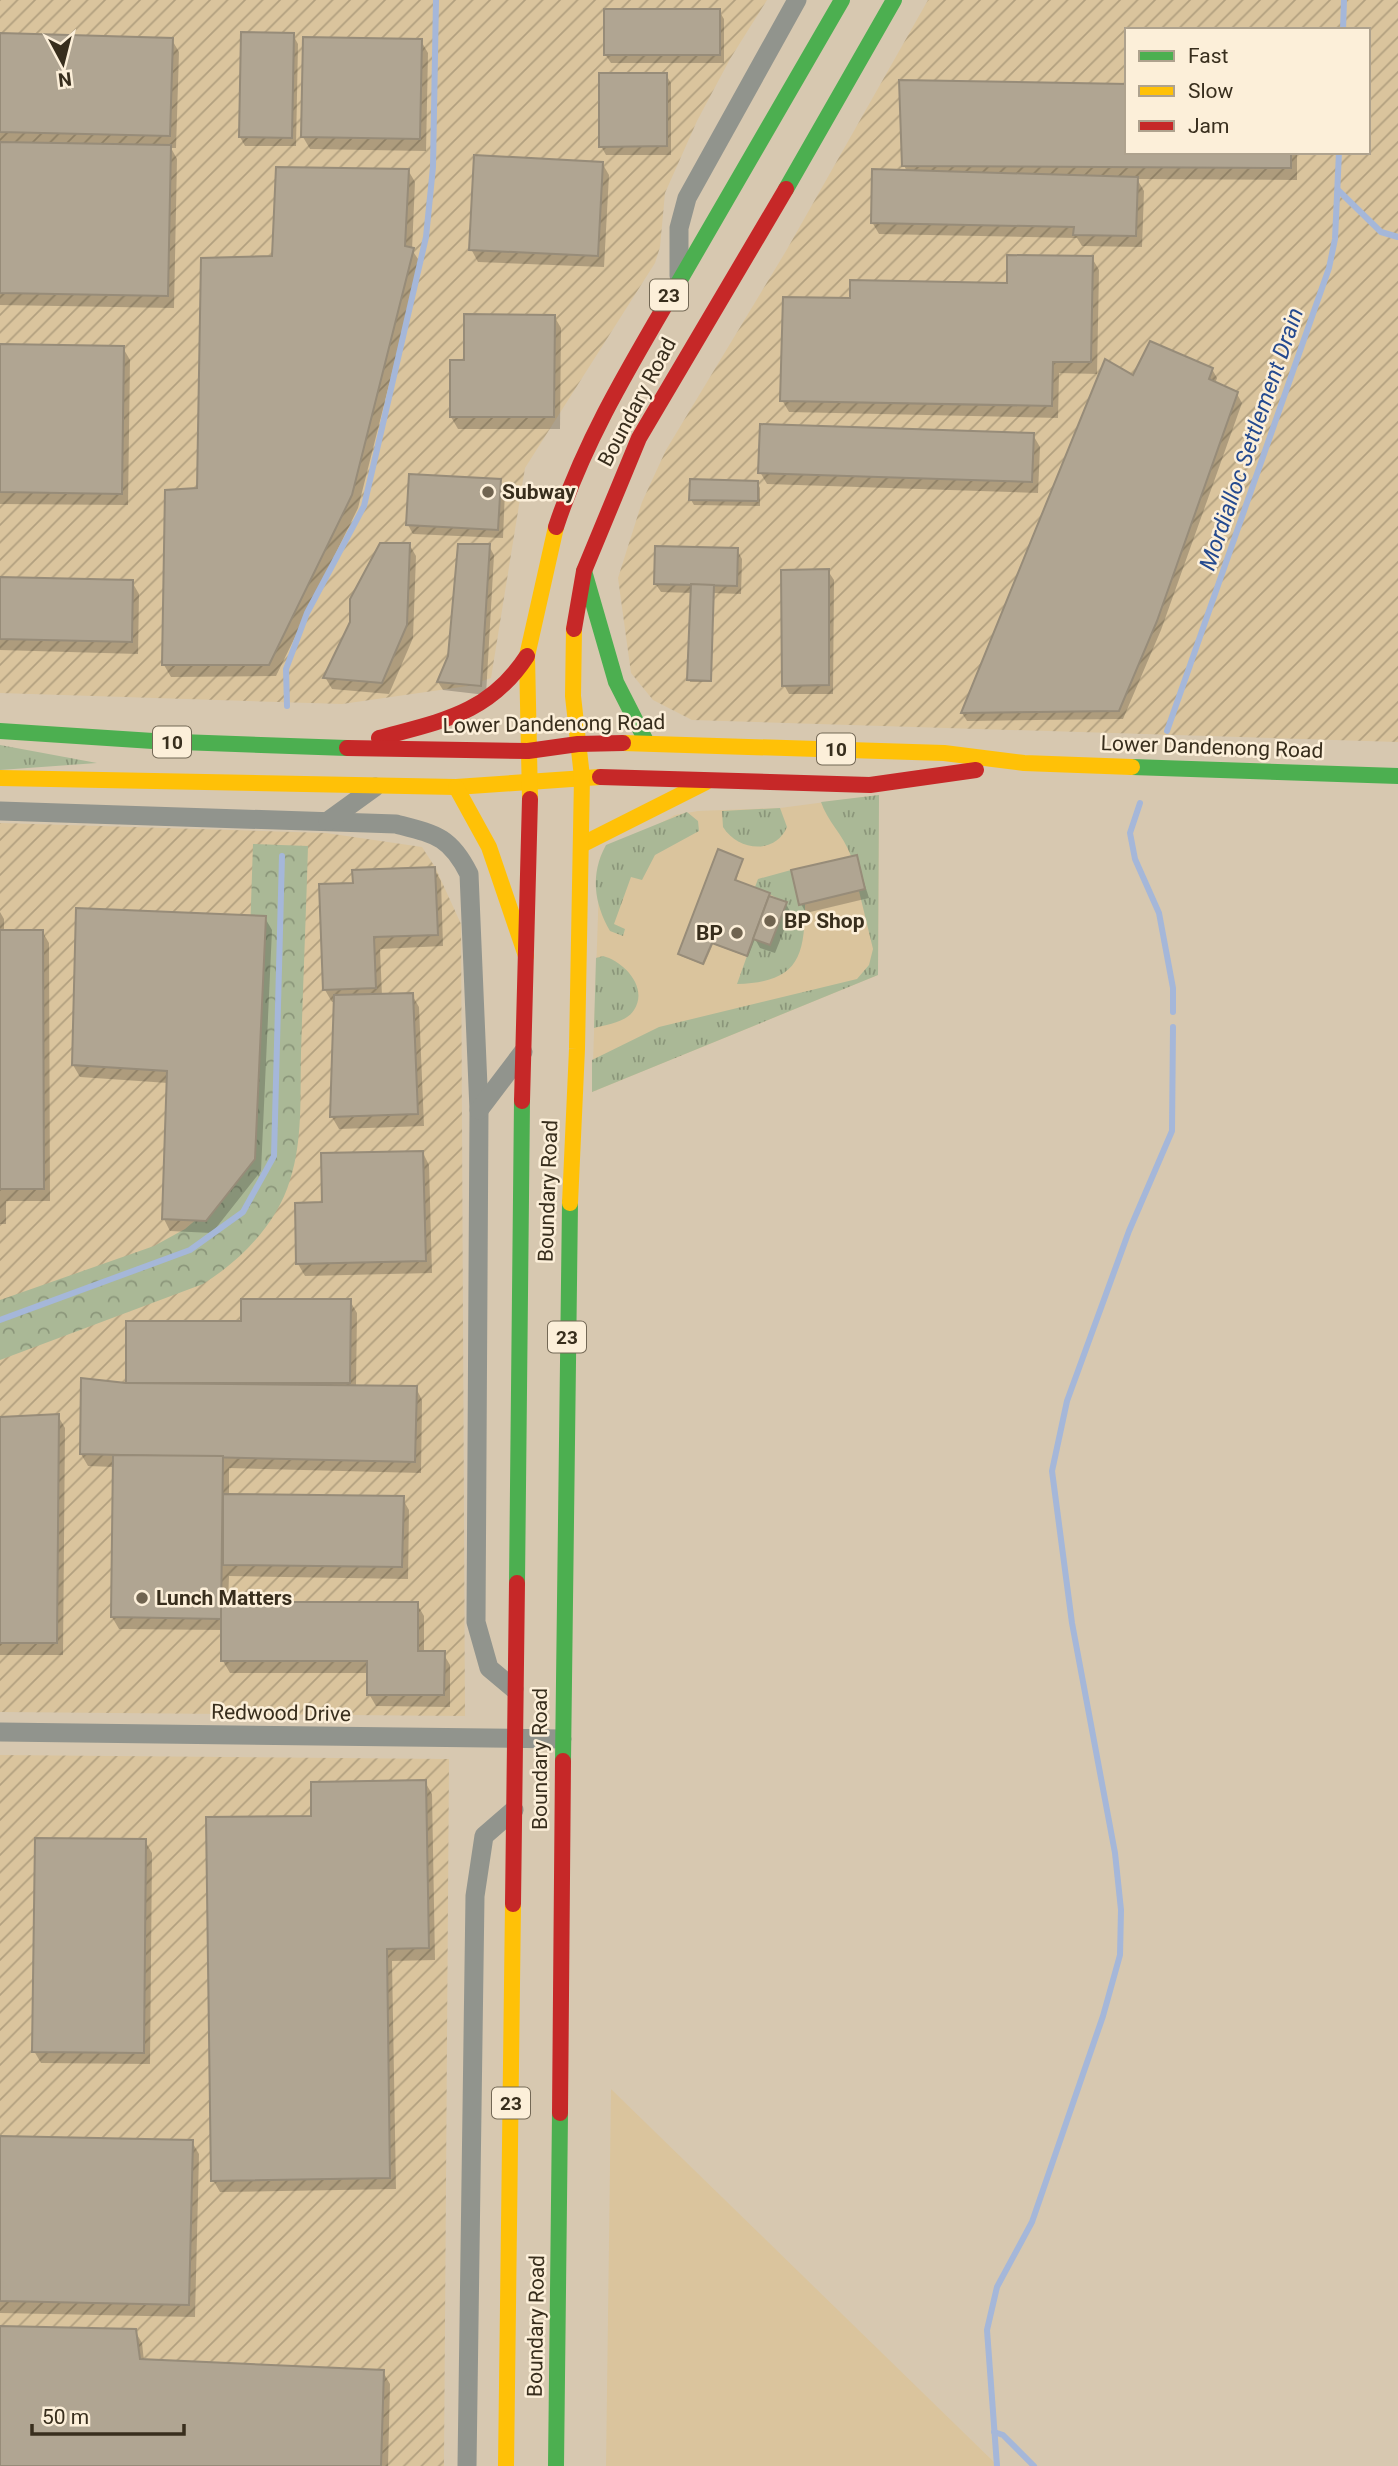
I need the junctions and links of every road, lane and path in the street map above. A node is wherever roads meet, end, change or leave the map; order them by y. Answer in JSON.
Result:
{"nodes":[{"id":1,"x":797,"y":0,"type":"edge"},
{"id":2,"x":842,"y":0,"type":"edge"},
{"id":3,"x":894,"y":0,"type":"edge"},
{"id":4,"x":679,"y":277,"type":"junction"},
{"id":5,"x":584,"y":571,"type":"junction"},
{"id":6,"x":527,"y":656,"type":"junction"},
{"id":7,"x":0,"y":731,"type":"edge"},
{"id":8,"x":648,"y":743,"type":"junction"},
{"id":9,"x":578,"y":744,"type":"junction"},
{"id":10,"x":345,"y":748,"type":"junction"},
{"id":11,"x":528,"y":751,"type":"junction"},
{"id":12,"x":1024,"y":763,"type":"junction"},
{"id":13,"x":1398,"y":776,"type":"edge"},
{"id":14,"x":582,"y":777,"type":"junction"},
{"id":15,"x":0,"y":778,"type":"edge"},
{"id":16,"x":709,"y":780,"type":"junction"},
{"id":17,"x":530,"y":783,"type":"junction"},
{"id":18,"x":379,"y":785,"type":"junction"},
{"id":19,"x":457,"y":787,"type":"junction"},
{"id":20,"x":0,"y":811,"type":"edge"},
{"id":21,"x":328,"y":821,"type":"junction"},
{"id":22,"x":581,"y":845,"type":"junction"},
{"id":23,"x":526,"y":956,"type":"junction"},
{"id":24,"x":523,"y":1052,"type":"junction"},
{"id":25,"x":479,"y":1110,"type":"junction"},
{"id":26,"x":514,"y":1689,"type":"junction"},
{"id":27,"x":0,"y":1732,"type":"edge"},
{"id":28,"x":515,"y":1739,"type":"junction"},
{"id":29,"x":562,"y":1739,"type":"junction"},
{"id":30,"x":514,"y":1810,"type":"junction"},
{"id":31,"x":467,"y":2466,"type":"edge"},
{"id":32,"x":506,"y":2466,"type":"edge"},
{"id":33,"x":556,"y":2466,"type":"edge"}],
"edges":[{"from":1,"to":4,"type":"street"},
{"from":2,"to":4,"type":"main road","name":"Boundary Road","number":"23"},
{"from":3,"to":5,"type":"main road","name":"Boundary Road","number":"23"},
{"from":4,"to":6,"type":"main road","name":"Boundary Road","number":"23"},
{"from":5,"to":8,"type":"main road"},
{"from":5,"to":9,"type":"main road","name":"Boundary Road","number":"23"},
{"from":6,"to":10,"type":"main road"},
{"from":6,"to":11,"type":"main road","name":"Boundary Road","number":"23"},
{"from":7,"to":10,"type":"main road","name":"Lower Dandenong Road","number":"10"},
{"from":8,"to":9,"type":"main road","name":"Lower Dandenong Road","number":"10"},
{"from":8,"to":12,"type":"main road","name":"Lower Dandenong Road","number":"10"},
{"from":9,"to":11,"type":"main road","name":"Lower Dandenong Road","number":"10"},
{"from":9,"to":14,"type":"main road","name":"Boundary Road","number":"23"},
{"from":10,"to":11,"type":"main road","name":"Lower Dandenong Road","number":"10"},
{"from":11,"to":17,"type":"main road","name":"Boundary Road","number":"23"},
{"from":12,"to":13,"type":"main road","name":"Lower Dandenong Road","number":"10"},
{"from":12,"to":16,"type":"main road","name":"Lower Dandenong Road","number":"10"},
{"from":14,"to":16,"type":"main road","name":"Lower Dandenong Road","number":"10"},
{"from":14,"to":17,"type":"main road","name":"Lower Dandenong Road","number":"10"},
{"from":14,"to":22,"type":"main road","name":"Boundary Road","number":"23"},
{"from":15,"to":18,"type":"main road","name":"Lower Dandenong Road","number":"10"},
{"from":16,"to":22,"type":"main road"},
{"from":17,"to":19,"type":"main road","name":"Lower Dandenong Road","number":"10"},
{"from":17,"to":23,"type":"main road","name":"Boundary Road","number":"23"},
{"from":18,"to":19,"type":"main road","name":"Lower Dandenong Road","number":"10"},
{"from":18,"to":21,"type":"street"},
{"from":19,"to":23,"type":"main road"},
{"from":20,"to":21,"type":"street"},
{"from":21,"to":25,"type":"street","name":"Boundary Road"},
{"from":22,"to":29,"type":"main road","name":"Boundary Road","number":"23"},
{"from":23,"to":24,"type":"main road","name":"Boundary Road","number":"23"},
{"from":24,"to":25,"type":"street"},
{"from":24,"to":26,"type":"main road","name":"Boundary Road","number":"23"},
{"from":25,"to":26,"type":"street","name":"Boundary Road"},
{"from":26,"to":28,"type":"main road","name":"Boundary Road","number":"23"},
{"from":27,"to":28,"type":"street","name":"Redwood Drive"},
{"from":28,"to":29,"type":"street","name":"Redwood Drive"},
{"from":28,"to":30,"type":"main road","name":"Boundary Road","number":"23"},
{"from":29,"to":33,"type":"main road","name":"Boundary Road","number":"23"},
{"from":30,"to":31,"type":"street"},
{"from":30,"to":32,"type":"main road","name":"Boundary Road","number":"23"}]}
